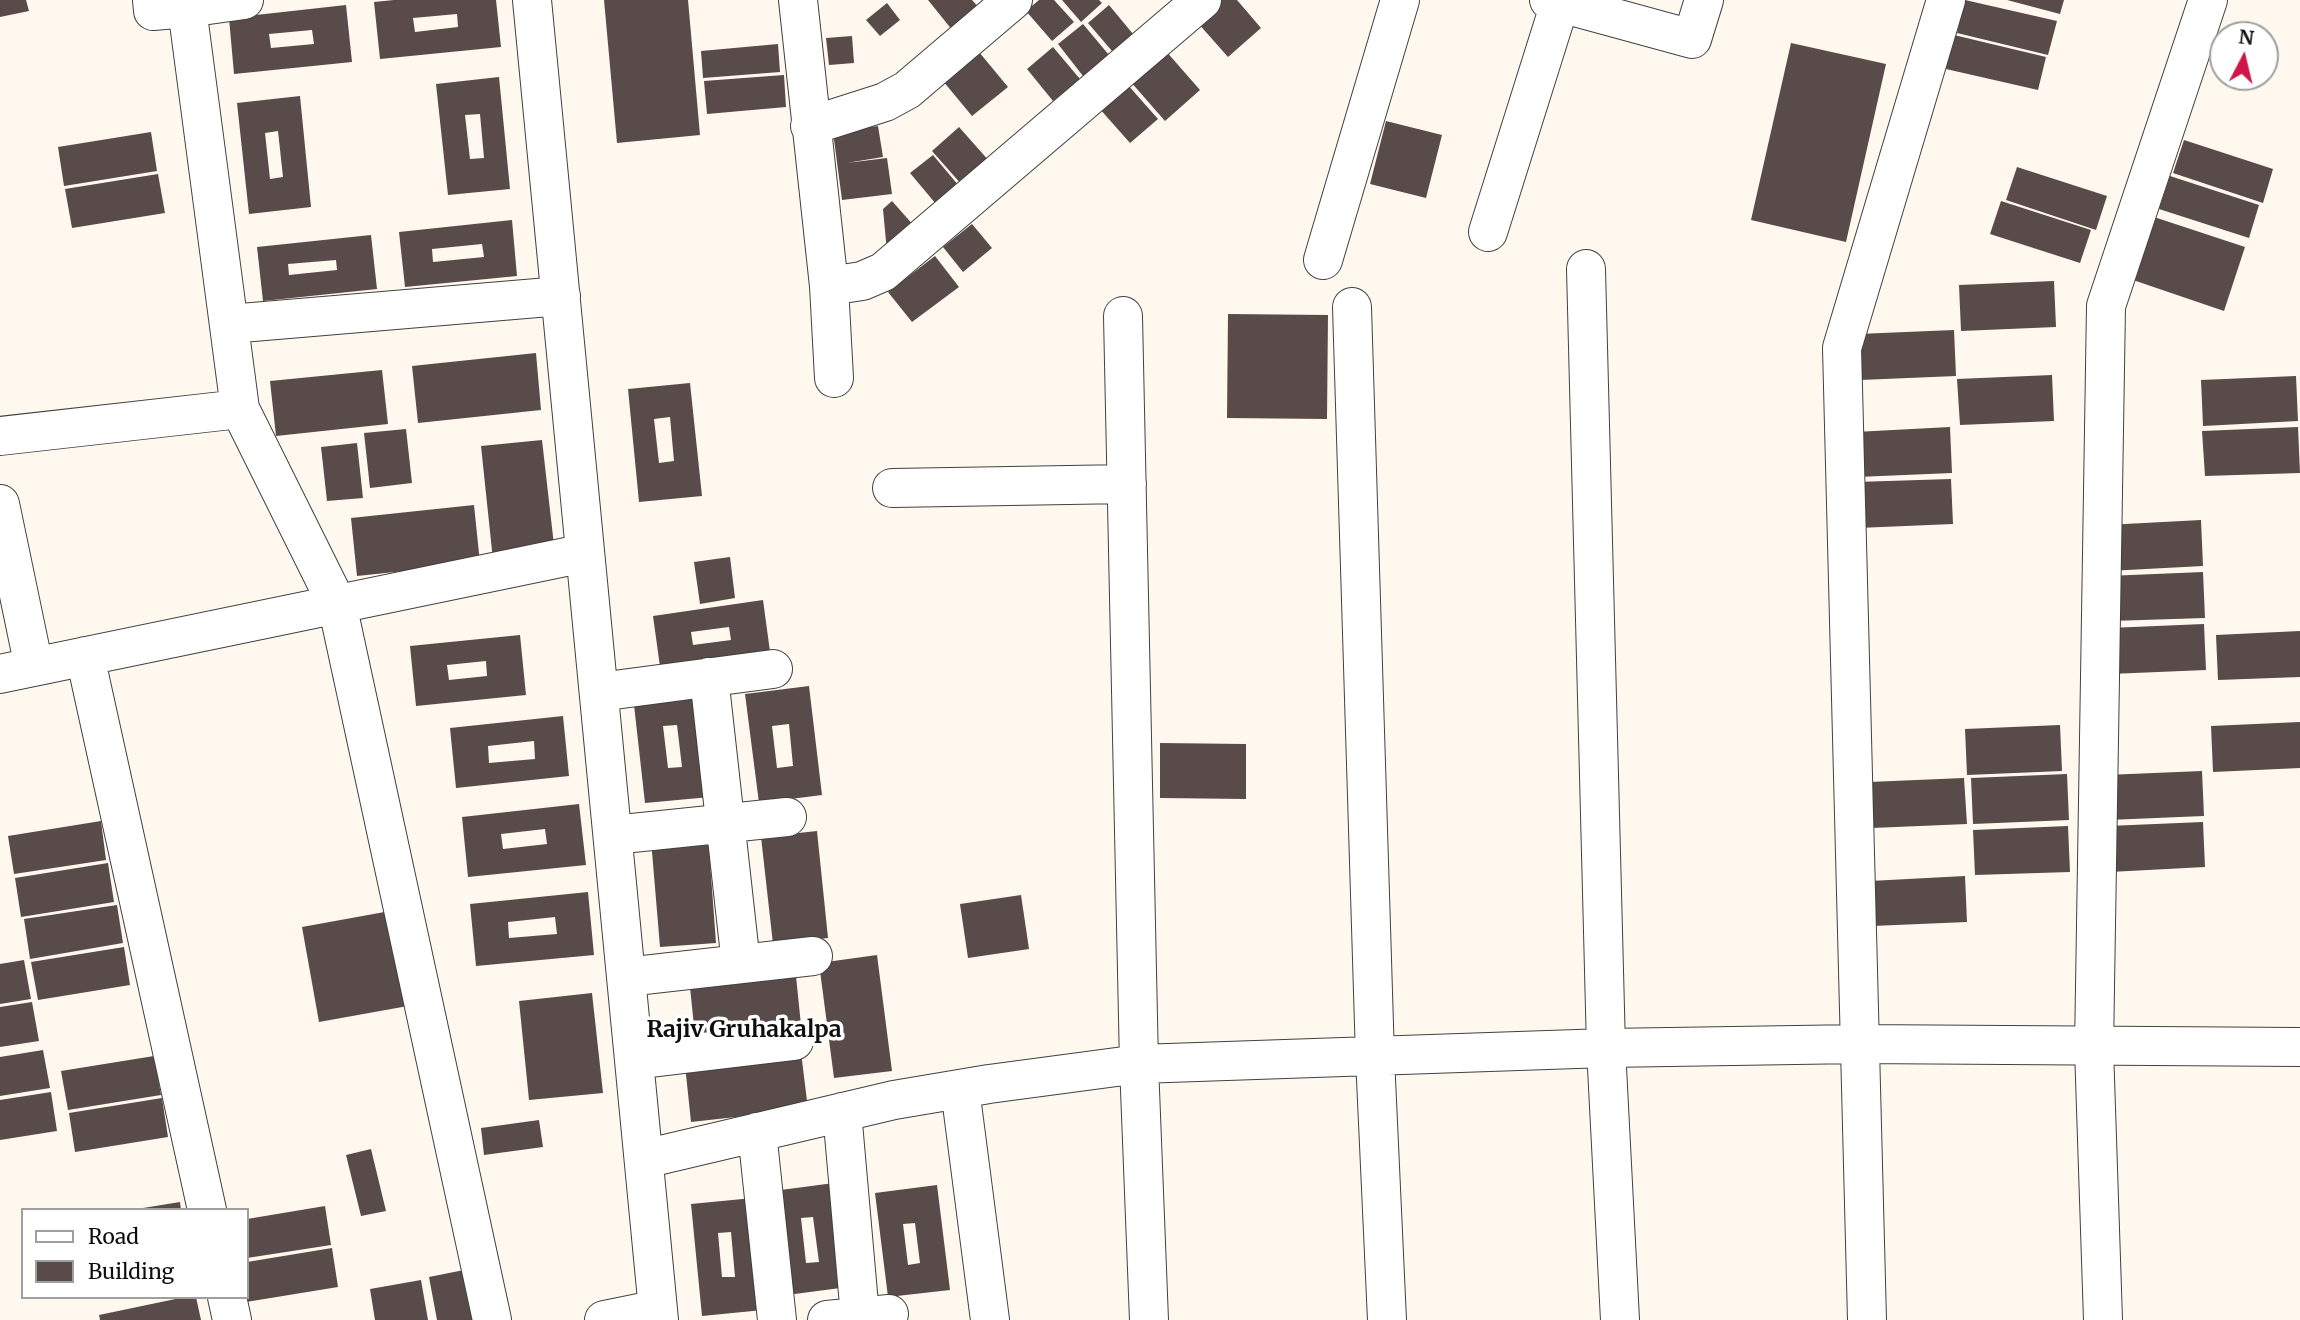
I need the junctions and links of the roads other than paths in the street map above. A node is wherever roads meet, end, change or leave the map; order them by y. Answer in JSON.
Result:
{"nodes":[{"id":1,"x":244,"y":0,"type":"edge"},
{"id":2,"x":532,"y":0,"type":"edge"},
{"id":3,"x":798,"y":0,"type":"edge"},
{"id":4,"x":1013,"y":0,"type":"edge"},
{"id":5,"x":1202,"y":0,"type":"edge"},
{"id":6,"x":1400,"y":0,"type":"edge"},
{"id":7,"x":1704,"y":0,"type":"edge"},
{"id":8,"x":1946,"y":0,"type":"edge"},
{"id":9,"x":2208,"y":0,"type":"edge"},
{"id":10,"x":1554,"y":2,"type":"edge"},
{"id":11,"x":170,"y":4,"type":"edge"},
{"id":12,"x":810,"y":126,"type":"junction"},
{"id":13,"x":1488,"y":232,"type":"dead end"},
{"id":14,"x":1323,"y":260,"type":"dead end"},
{"id":15,"x":1586,"y":270,"type":"dead end"},
{"id":16,"x":829,"y":286,"type":"junction"},
{"id":17,"x":561,"y":296,"type":"junction"},
{"id":18,"x":1352,"y":307,"type":"dead end"},
{"id":19,"x":1124,"y":316,"type":"dead end"},
{"id":20,"x":229,"y":324,"type":"junction"},
{"id":21,"x":834,"y":377,"type":"dead end"},
{"id":22,"x":240,"y":409,"type":"junction"},
{"id":23,"x":0,"y":436,"type":"edge"},
{"id":24,"x":1127,"y":484,"type":"junction"},
{"id":25,"x":892,"y":488,"type":"dead end"},
{"id":26,"x":0,"y":504,"type":"edge"},
{"id":27,"x":585,"y":553,"type":"junction"},
{"id":28,"x":337,"y":604,"type":"junction"},
{"id":29,"x":85,"y":656,"type":"junction"},
{"id":30,"x":773,"y":668,"type":"dead end"},
{"id":31,"x":17,"y":670,"type":"edge"},
{"id":32,"x":709,"y":677,"type":"junction"},
{"id":33,"x":599,"y":692,"type":"junction"},
{"id":34,"x":787,"y":817,"type":"dead end"},
{"id":35,"x":724,"y":823,"type":"junction"},
{"id":36,"x":613,"y":835,"type":"junction"},
{"id":37,"x":813,"y":956,"type":"dead end"},
{"id":38,"x":741,"y":964,"type":"junction"},
{"id":39,"x":626,"y":977,"type":"junction"},
{"id":40,"x":794,"y":1041,"type":"dead end"},
{"id":41,"x":1859,"y":1044,"type":"junction"},
{"id":42,"x":2300,"y":1047,"type":"edge"},
{"id":43,"x":1606,"y":1048,"type":"junction"},
{"id":44,"x":2094,"y":1048,"type":"junction"},
{"id":45,"x":1375,"y":1057,"type":"junction"},
{"id":46,"x":634,"y":1060,"type":"junction"},
{"id":47,"x":1139,"y":1064,"type":"junction"},
{"id":48,"x":960,"y":1088,"type":"junction"},
{"id":49,"x":842,"y":1112,"type":"junction"},
{"id":50,"x":757,"y":1132,"type":"junction"},
{"id":51,"x":644,"y":1159,"type":"junction"},
{"id":52,"x":207,"y":1208,"type":"edge"},
{"id":53,"x":227,"y":1299,"type":"edge"},
{"id":54,"x":659,"y":1314,"type":"edge"},
{"id":55,"x":859,"y":1317,"type":"edge"},
{"id":56,"x":232,"y":1320,"type":"edge"},
{"id":57,"x":492,"y":1320,"type":"edge"},
{"id":58,"x":604,"y":1320,"type":"edge"},
{"id":59,"x":776,"y":1320,"type":"edge"},
{"id":60,"x":990,"y":1320,"type":"edge"},
{"id":61,"x":1149,"y":1320,"type":"edge"},
{"id":62,"x":1387,"y":1320,"type":"edge"},
{"id":63,"x":1620,"y":1320,"type":"edge"},
{"id":64,"x":1867,"y":1320,"type":"edge"},
{"id":65,"x":2103,"y":1320,"type":"edge"}],
"edges":[{"from":1,"to":11,"type":"street"},
{"from":2,"to":17,"type":"street"},
{"from":3,"to":12,"type":"street"},
{"from":4,"to":12,"type":"street"},
{"from":5,"to":16,"type":"street"},
{"from":6,"to":14,"type":"street"},
{"from":7,"to":10,"type":"street"},
{"from":8,"to":41,"type":"street"},
{"from":9,"to":44,"type":"street"},
{"from":10,"to":13,"type":"street"},
{"from":11,"to":20,"type":"street"},
{"from":12,"to":16,"type":"street"},
{"from":15,"to":43,"type":"street"},
{"from":16,"to":21,"type":"street"},
{"from":17,"to":20,"type":"street"},
{"from":17,"to":27,"type":"street"},
{"from":18,"to":45,"type":"street"},
{"from":19,"to":24,"type":"street"},
{"from":20,"to":22,"type":"street"},
{"from":22,"to":23,"type":"street"},
{"from":22,"to":28,"type":"street"},
{"from":24,"to":25,"type":"street"},
{"from":24,"to":47,"type":"street"},
{"from":26,"to":31,"type":"street"},
{"from":27,"to":28,"type":"street"},
{"from":27,"to":33,"type":"street"},
{"from":28,"to":29,"type":"street"},
{"from":28,"to":57,"type":"street"},
{"from":29,"to":31,"type":"street"},
{"from":29,"to":52,"type":"street"},
{"from":30,"to":32,"type":"street"},
{"from":32,"to":33,"type":"street"},
{"from":32,"to":35,"type":"street"},
{"from":33,"to":36,"type":"street"},
{"from":34,"to":35,"type":"street"},
{"from":35,"to":36,"type":"street"},
{"from":35,"to":38,"type":"street"},
{"from":36,"to":39,"type":"street"},
{"from":37,"to":38,"type":"street"},
{"from":38,"to":39,"type":"street"},
{"from":39,"to":46,"type":"street"},
{"from":40,"to":46,"type":"street"},
{"from":41,"to":43,"type":"street"},
{"from":41,"to":44,"type":"street"},
{"from":41,"to":64,"type":"street"},
{"from":42,"to":44,"type":"street"},
{"from":43,"to":45,"type":"street"},
{"from":43,"to":63,"type":"street"},
{"from":44,"to":65,"type":"street"},
{"from":45,"to":47,"type":"street"},
{"from":45,"to":62,"type":"street"},
{"from":46,"to":51,"type":"street"},
{"from":47,"to":48,"type":"street"},
{"from":47,"to":61,"type":"street"},
{"from":48,"to":49,"type":"street"},
{"from":48,"to":60,"type":"street"},
{"from":49,"to":50,"type":"street"},
{"from":49,"to":55,"type":"street"},
{"from":50,"to":51,"type":"street"},
{"from":50,"to":59,"type":"street"},
{"from":51,"to":54,"type":"street"},
{"from":53,"to":56,"type":"street"},
{"from":54,"to":58,"type":"street"}]}
